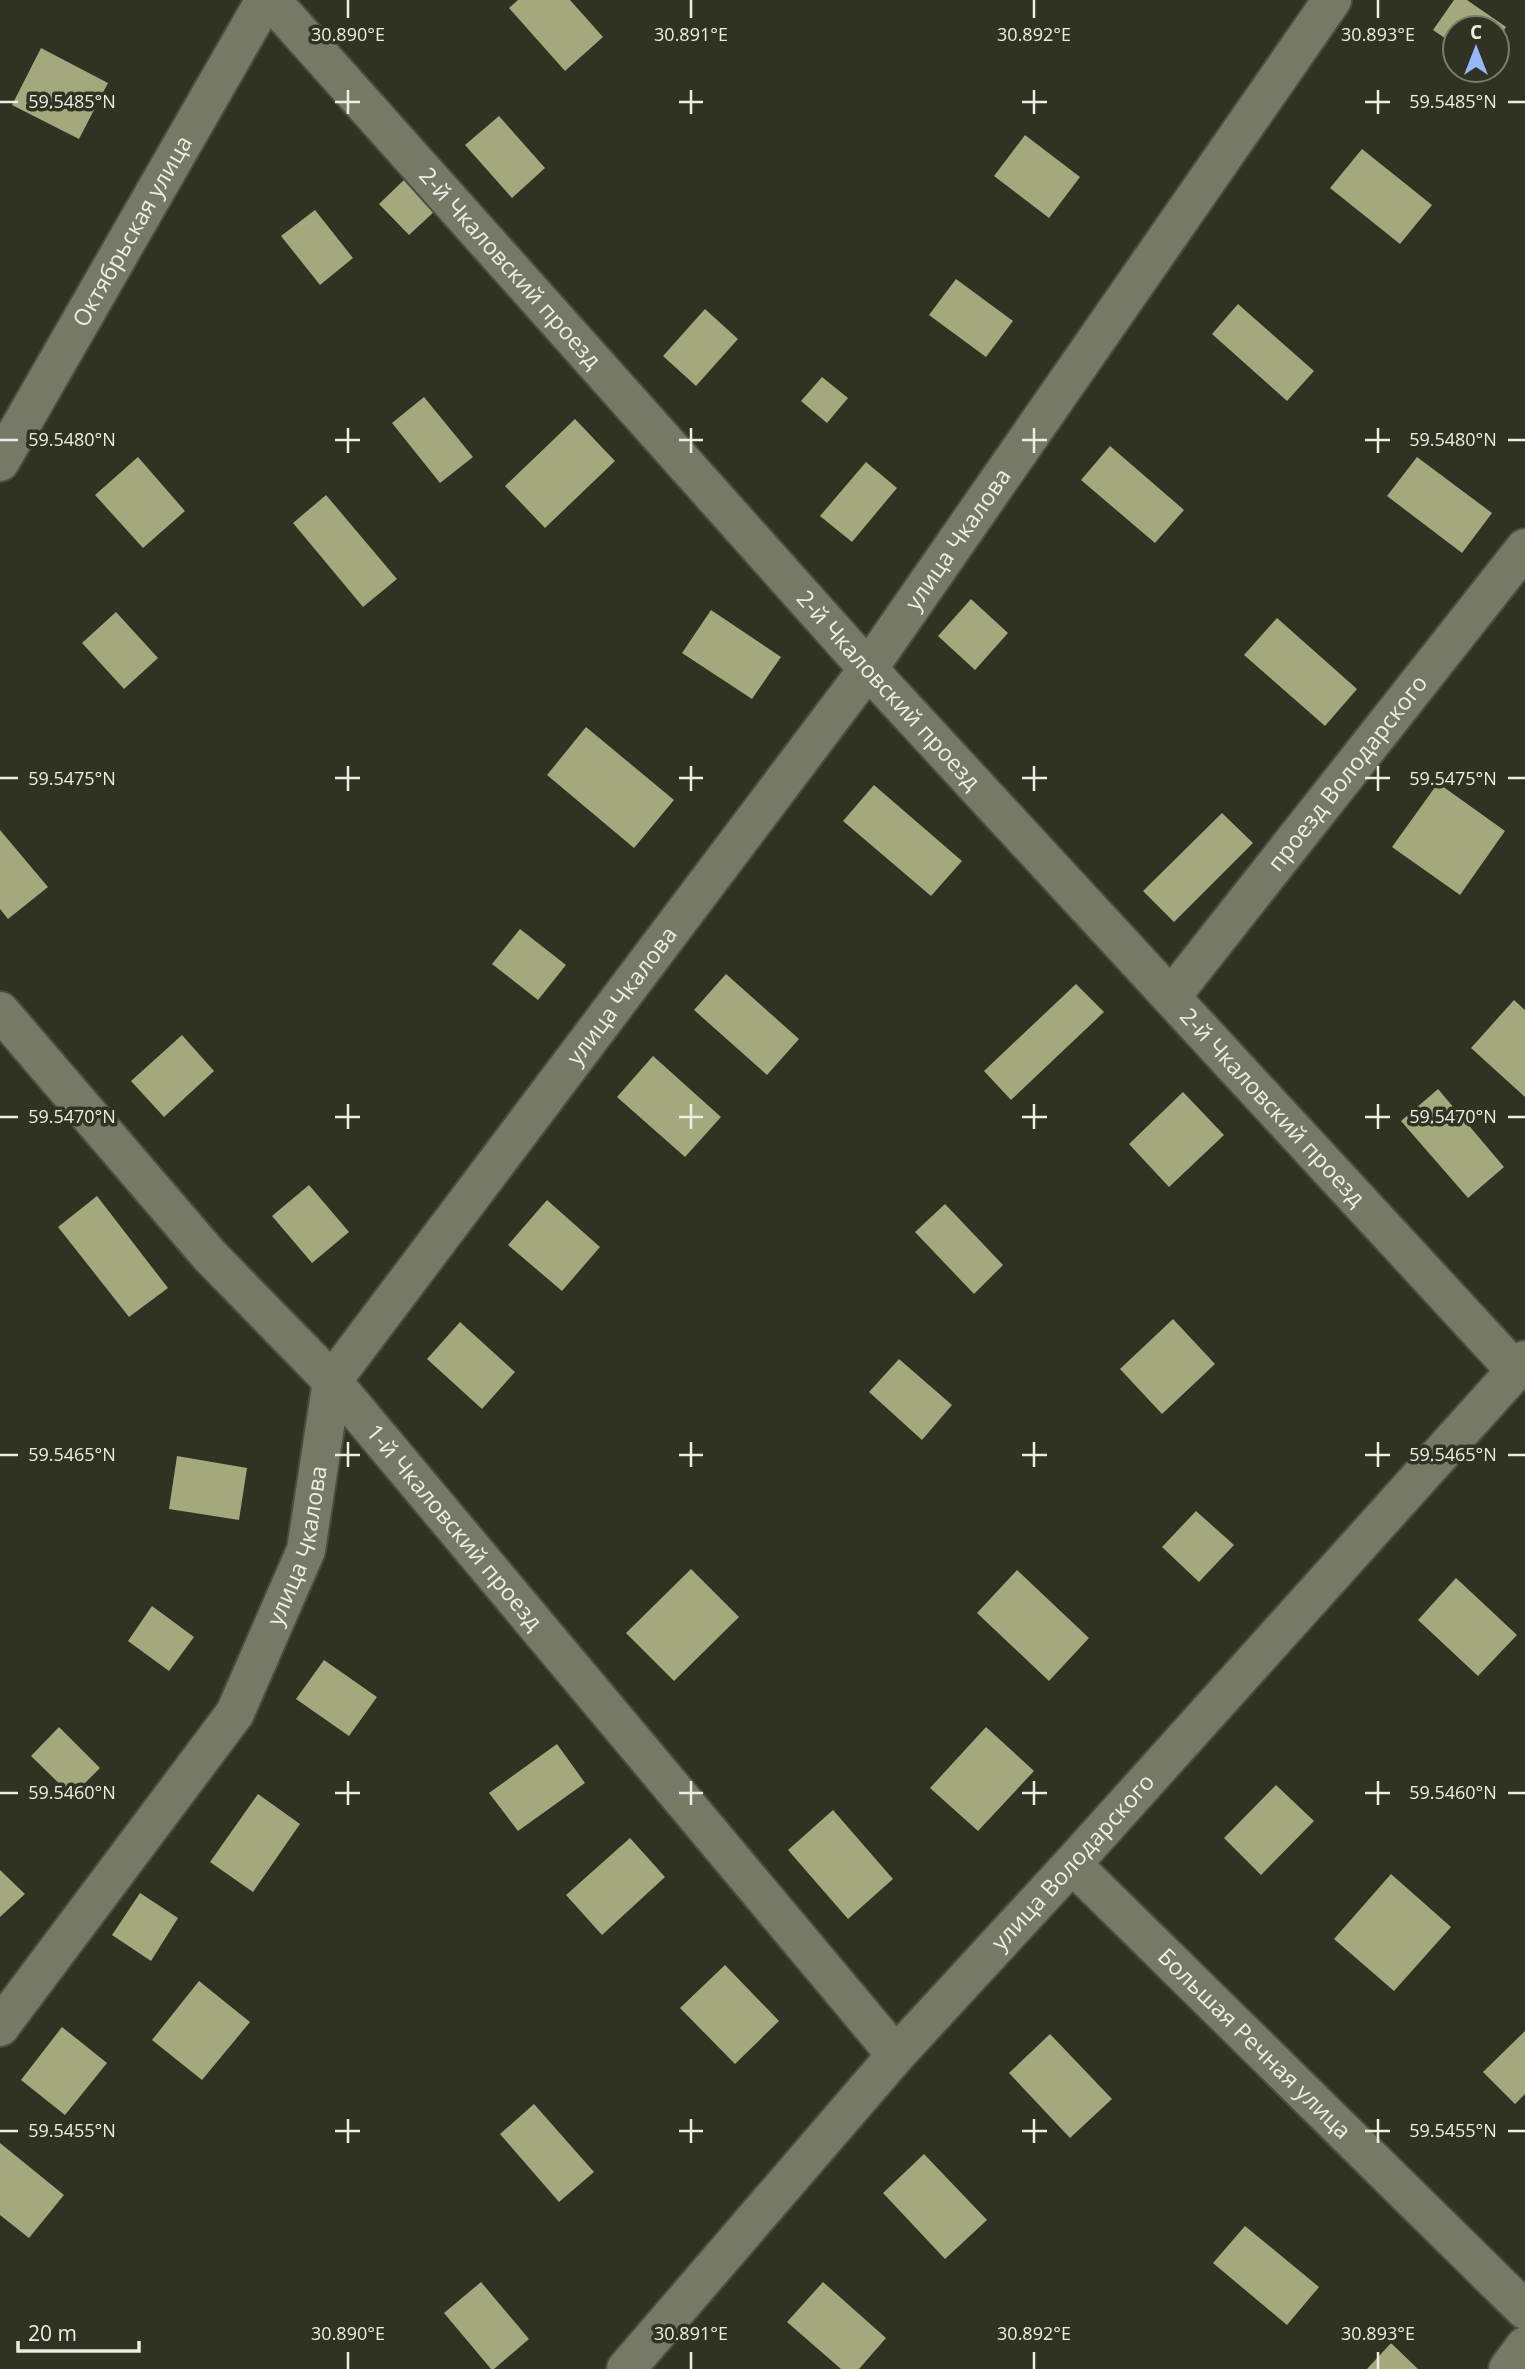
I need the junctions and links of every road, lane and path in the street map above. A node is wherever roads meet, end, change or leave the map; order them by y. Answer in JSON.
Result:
{"nodes":[{"id":1,"x":265,"y":0,"type":"edge"},
{"id":2,"x":271,"y":0,"type":"edge"},
{"id":3,"x":1332,"y":0,"type":"edge"},
{"id":4,"x":0,"y":462,"type":"edge"},
{"id":5,"x":1525,"y":548,"type":"edge"},
{"id":6,"x":868,"y":669,"type":"junction"},
{"id":7,"x":1171,"y":997,"type":"junction"},
{"id":8,"x":0,"y":1011,"type":"edge"},
{"id":9,"x":1520,"y":1366,"type":"edge"},
{"id":10,"x":332,"y":1381,"type":"junction"},
{"id":11,"x":1073,"y":1864,"type":"junction"},
{"id":12,"x":0,"y":2027,"type":"edge"},
{"id":13,"x":896,"y":2054,"type":"junction"},
{"id":14,"x":1525,"y":2310,"type":"edge"},
{"id":15,"x":1525,"y":2346,"type":"edge"},
{"id":16,"x":625,"y":2369,"type":"edge"},
{"id":17,"x":1508,"y":2369,"type":"edge"}],
"edges":[{"from":1,"to":4,"type":"street","name":"Октябрьская улица"},
{"from":2,"to":6,"type":"street","name":"2-й Чкаловский проезд"},
{"from":3,"to":6,"type":"street","name":"улица Чкалова"},
{"from":5,"to":7,"type":"street","name":"проезд Володарского"},
{"from":6,"to":7,"type":"street","name":"2-й Чкаловский проезд"},
{"from":6,"to":10,"type":"street","name":"улица Чкалова"},
{"from":7,"to":9,"type":"street","name":"2-й Чкаловский проезд"},
{"from":8,"to":10,"type":"street","name":"1-й Чкаловский проезд"},
{"from":9,"to":11,"type":"street","name":"улица Володарского"},
{"from":10,"to":12,"type":"street","name":"улица Чкалова"},
{"from":10,"to":13,"type":"street","name":"1-й Чкаловский проезд"},
{"from":11,"to":13,"type":"street","name":"улица Володарского"},
{"from":11,"to":14,"type":"street","name":"Большая Речная улица"},
{"from":13,"to":16,"type":"street","name":"улица Володарского"},
{"from":15,"to":17,"type":"street"}]}
